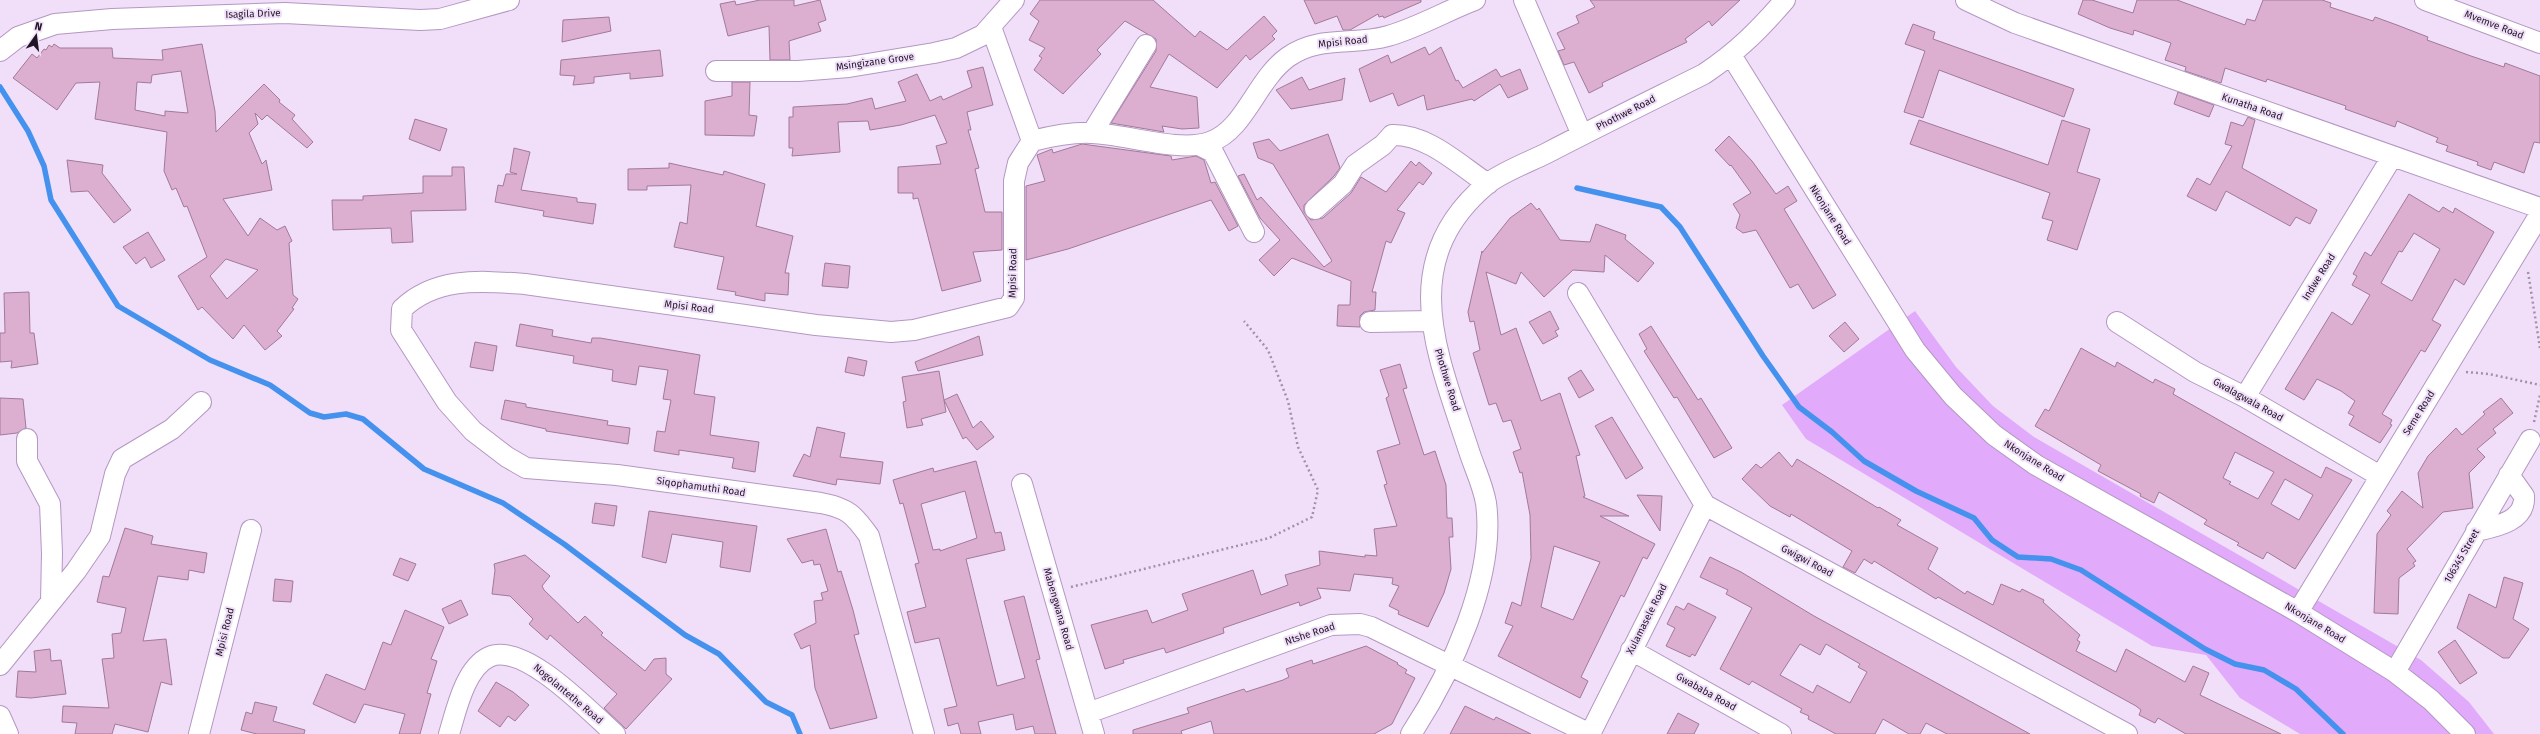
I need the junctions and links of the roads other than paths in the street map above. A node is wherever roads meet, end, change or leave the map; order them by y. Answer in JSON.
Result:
{"nodes":[{"id":1,"x":509,"y":0,"type":"edge"},
{"id":2,"x":1014,"y":0,"type":"edge"},
{"id":3,"x":1475,"y":0,"type":"edge"},
{"id":4,"x":1524,"y":0,"type":"edge"},
{"id":5,"x":1785,"y":0,"type":"edge"},
{"id":6,"x":1966,"y":0,"type":"edge"},
{"id":7,"x":2425,"y":0,"type":"edge"},
{"id":8,"x":991,"y":27,"type":"junction"},
{"id":9,"x":2540,"y":43,"type":"edge"},
{"id":10,"x":1146,"y":45,"type":"dead end"},
{"id":11,"x":0,"y":50,"type":"edge"},
{"id":12,"x":1731,"y":55,"type":"junction"},
{"id":13,"x":716,"y":71,"type":"dead end"},
{"id":14,"x":1092,"y":133,"type":"junction"},
{"id":15,"x":1582,"y":135,"type":"junction"},
{"id":16,"x":1032,"y":141,"type":"junction"},
{"id":17,"x":1199,"y":145,"type":"junction"},
{"id":18,"x":2392,"y":157,"type":"junction"},
{"id":19,"x":1488,"y":184,"type":"junction"},
{"id":20,"x":2540,"y":208,"type":"edge"},
{"id":21,"x":1315,"y":209,"type":"dead end"},
{"id":22,"x":2540,"y":214,"type":"edge"},
{"id":23,"x":1254,"y":232,"type":"dead end"},
{"id":24,"x":1578,"y":293,"type":"dead end"},
{"id":25,"x":402,"y":309,"type":"joint"},
{"id":26,"x":1432,"y":321,"type":"junction"},
{"id":27,"x":1370,"y":322,"type":"dead end"},
{"id":28,"x":2117,"y":322,"type":"dead end"},
{"id":29,"x":2245,"y":397,"type":"junction"},
{"id":30,"x":201,"y":402,"type":"dead end"},
{"id":31,"x":27,"y":439,"type":"dead end"},
{"id":32,"x":2530,"y":440,"type":"dead end"},
{"id":33,"x":2509,"y":475,"type":"junction"},
{"id":34,"x":2380,"y":476,"type":"junction"},
{"id":35,"x":1022,"y":484,"type":"dead end"},
{"id":36,"x":1705,"y":505,"type":"junction"},
{"id":37,"x":251,"y":530,"type":"dead end"},
{"id":38,"x":2476,"y":531,"type":"junction"},
{"id":39,"x":51,"y":602,"type":"junction"},
{"id":40,"x":2298,"y":612,"type":"junction"},
{"id":41,"x":1630,"y":650,"type":"junction"},
{"id":42,"x":0,"y":664,"type":"edge"},
{"id":43,"x":1449,"y":665,"type":"junction"},
{"id":44,"x":2395,"y":672,"type":"junction"},
{"id":45,"x":1088,"y":713,"type":"junction"},
{"id":46,"x":0,"y":716,"type":"edge"},
{"id":47,"x":8,"y":734,"type":"edge"},
{"id":48,"x":199,"y":734,"type":"edge"},
{"id":49,"x":449,"y":734,"type":"edge"},
{"id":50,"x":615,"y":734,"type":"edge"},
{"id":51,"x":924,"y":734,"type":"edge"},
{"id":52,"x":1094,"y":734,"type":"edge"},
{"id":53,"x":1411,"y":734,"type":"edge"},
{"id":54,"x":1590,"y":734,"type":"edge"},
{"id":55,"x":1782,"y":734,"type":"edge"},
{"id":56,"x":2127,"y":734,"type":"edge"},
{"id":57,"x":2465,"y":734,"type":"edge"}],
"edges":[{"from":1,"to":11,"type":"street","name":"Isagila Drive"},
{"from":2,"to":8,"type":"street","name":"Msingizane Grove"},
{"from":3,"to":17,"type":"street","name":"Mpisi Road"},
{"from":4,"to":15,"type":"street"},
{"from":5,"to":12,"type":"street","name":"Phothwe Road"},
{"from":6,"to":18,"type":"street","name":"Kunatha Road"},
{"from":7,"to":9,"type":"street","name":"Mvemve Road"},
{"from":8,"to":13,"type":"street","name":"Msingizane Grove"},
{"from":8,"to":16,"type":"street"},
{"from":10,"to":14,"type":"street"},
{"from":12,"to":15,"type":"street","name":"Phothwe Road"},
{"from":12,"to":40,"type":"street","name":"Nkonjane Road"},
{"from":14,"to":16,"type":"street","name":"Mpisi Road"},
{"from":14,"to":17,"type":"street","name":"Mpisi Road"},
{"from":15,"to":19,"type":"street","name":"Phothwe Road"},
{"from":16,"to":25,"type":"street","name":"Mpisi Road"},
{"from":17,"to":23,"type":"street"},
{"from":18,"to":20,"type":"street","name":"Kunatha Road"},
{"from":18,"to":29,"type":"street","name":"Indwe Road"},
{"from":19,"to":21,"type":"street"},
{"from":19,"to":26,"type":"street","name":"Phothwe Road"},
{"from":22,"to":34,"type":"street","name":"Seme Road"},
{"from":24,"to":36,"type":"street"},
{"from":25,"to":51,"type":"street","name":"Siqophamuthi Road"},
{"from":26,"to":27,"type":"street"},
{"from":26,"to":43,"type":"street","name":"Phothwe Road"},
{"from":28,"to":29,"type":"street","name":"Gwalagwala Road"},
{"from":29,"to":34,"type":"street","name":"Gwalagwala Road"},
{"from":30,"to":39,"type":"street"},
{"from":31,"to":39,"type":"street"},
{"from":32,"to":33,"type":"street","name":"106345 Street"},
{"from":33,"to":38,"type":"street","name":"106345 Street"},
{"from":33,"to":38,"type":"street"},
{"from":34,"to":40,"type":"street","name":"Seme Road"},
{"from":35,"to":45,"type":"street","name":"Mabengwana Road"},
{"from":36,"to":41,"type":"street","name":"Xulamasele Road"},
{"from":36,"to":56,"type":"street","name":"Gwigwi Road"},
{"from":37,"to":48,"type":"street","name":"Mpisi Road"},
{"from":38,"to":44,"type":"street","name":"106345 Street"},
{"from":39,"to":42,"type":"street"},
{"from":40,"to":44,"type":"street","name":"Nkonjane Road"},
{"from":41,"to":54,"type":"street","name":"Xulamasele Road"},
{"from":41,"to":55,"type":"street","name":"Gwababa Road"},
{"from":43,"to":45,"type":"street","name":"Ntshe Road"},
{"from":43,"to":53,"type":"street","name":"Phothwe Road"},
{"from":43,"to":54,"type":"street","name":"Ntshe Road"},
{"from":44,"to":57,"type":"street","name":"Nkonjane Road"},
{"from":45,"to":52,"type":"street","name":"Mabengwana Road"},
{"from":46,"to":47,"type":"street"},
{"from":49,"to":50,"type":"street","name":"Nogolantethe Road"}]}
